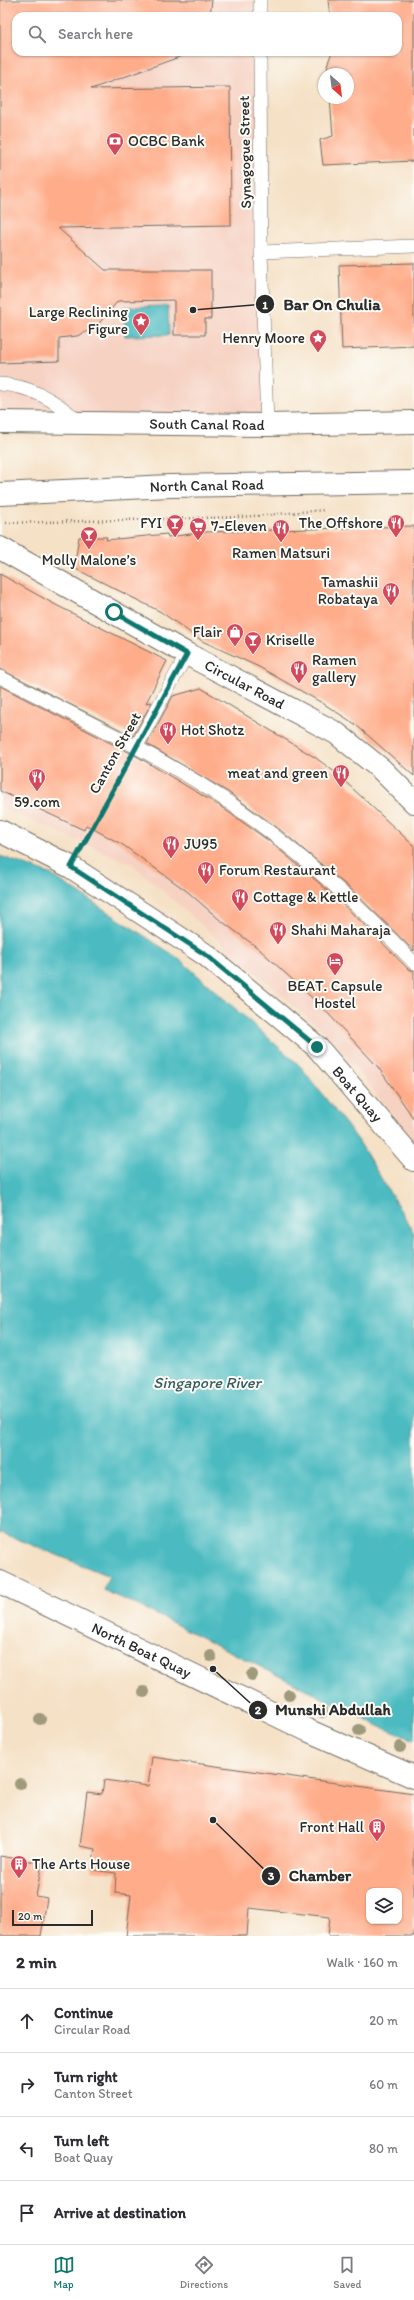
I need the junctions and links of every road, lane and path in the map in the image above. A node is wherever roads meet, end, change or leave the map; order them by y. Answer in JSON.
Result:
{"nodes":[{"id":1,"x":260,"y":0,"type":"edge"},
{"id":2,"x":260,"y":12,"type":"edge"},
{"id":3,"x":260,"y":56,"type":"edge"},
{"id":4,"x":414,"y":246,"type":"edge"},
{"id":5,"x":262,"y":252,"type":"junction"},
{"id":6,"x":0,"y":384,"type":"edge"},
{"id":7,"x":0,"y":422,"type":"edge"},
{"id":8,"x":79,"y":422,"type":"junction"},
{"id":9,"x":414,"y":422,"type":"edge"},
{"id":10,"x":267,"y":426,"type":"junction"},
{"id":11,"x":414,"y":482,"type":"edge"},
{"id":12,"x":0,"y":494,"type":"edge"},
{"id":13,"x":328,"y":510,"type":"dead end"},
{"id":14,"x":0,"y":523,"type":"edge"},
{"id":15,"x":0,"y":548,"type":"edge"},
{"id":16,"x":187,"y":654,"type":"junction"},
{"id":17,"x":0,"y":677,"type":"edge"},
{"id":18,"x":136,"y":747,"type":"junction"},
{"id":19,"x":414,"y":802,"type":"edge"},
{"id":20,"x":0,"y":831,"type":"edge"},
{"id":21,"x":71,"y":867,"type":"junction"},
{"id":22,"x":414,"y":963,"type":"edge"},
{"id":23,"x":414,"y":1160,"type":"edge"},
{"id":24,"x":0,"y":1582,"type":"edge"},
{"id":25,"x":414,"y":1777,"type":"edge"}],
"edges":[{"from":1,"to":2,"type":"lane"},
{"from":3,"to":5,"type":"lane","name":"Synagogue Street"},
{"from":4,"to":5,"type":"lane"},
{"from":5,"to":10,"type":"lane","name":"Synagogue Street"},
{"from":6,"to":8,"type":"lane"},
{"from":7,"to":8,"type":"street","name":"South Canal Road"},
{"from":8,"to":10,"type":"street","name":"South Canal Road"},
{"from":9,"to":10,"type":"street","name":"South Canal Road"},
{"from":11,"to":12,"type":"street","name":"North Canal Road"},
{"from":13,"to":14,"type":"path"},
{"from":15,"to":16,"type":"street","name":"Circular Road"},
{"from":16,"to":18,"type":"lane","name":"Canton Street"},
{"from":16,"to":19,"type":"street","name":"Circular Road"},
{"from":17,"to":18,"type":"lane"},
{"from":18,"to":21,"type":"path","name":"Canton Street"},
{"from":18,"to":22,"type":"lane"},
{"from":20,"to":21,"type":"street","name":"Boat Quay"},
{"from":21,"to":23,"type":"street","name":"Boat Quay"},
{"from":24,"to":25,"type":"street","name":"North Boat Quay"}]}
